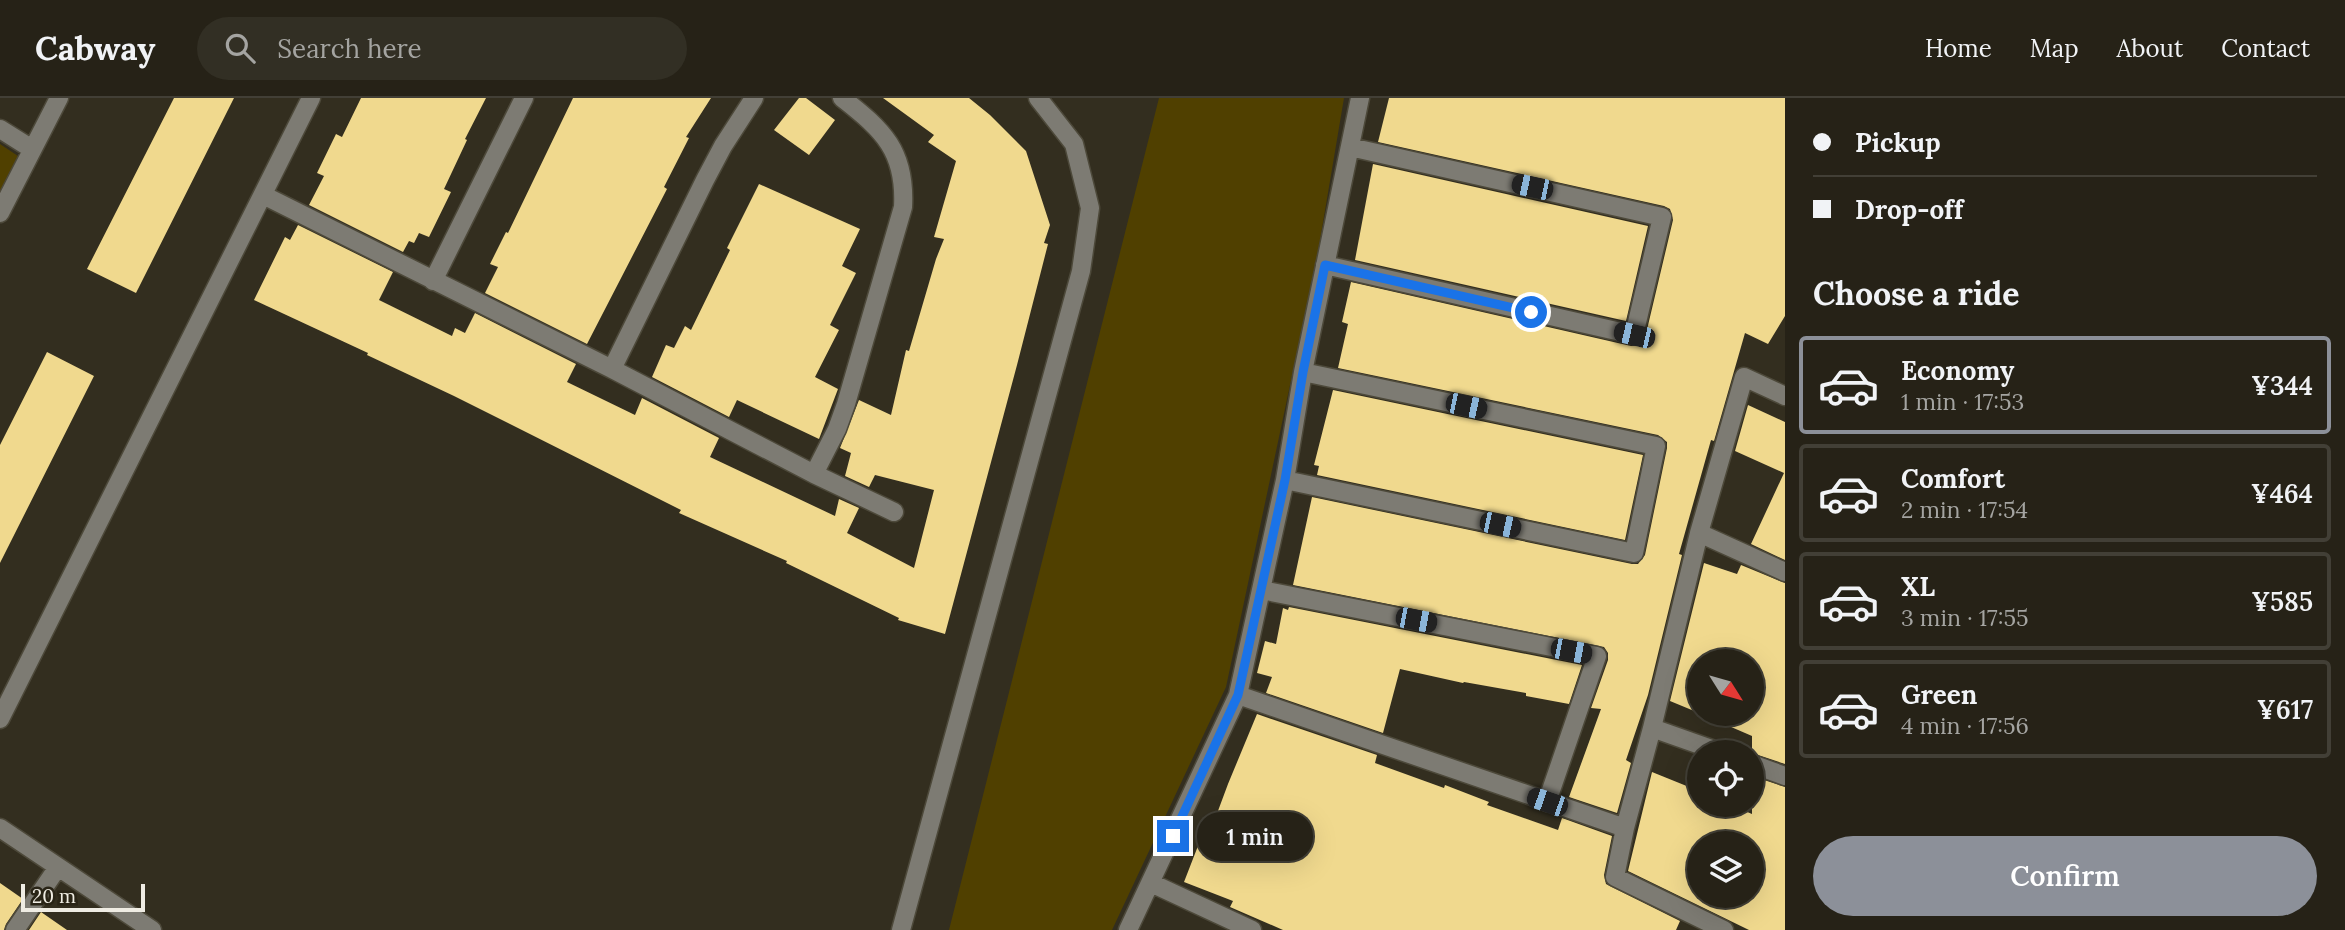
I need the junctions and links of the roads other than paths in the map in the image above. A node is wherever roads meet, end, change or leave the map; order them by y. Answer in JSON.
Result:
{"nodes":[{"id":1,"x":59,"y":98,"type":"edge"},
{"id":2,"x":311,"y":98,"type":"edge"},
{"id":3,"x":524,"y":98,"type":"edge"},
{"id":4,"x":754,"y":98,"type":"edge"},
{"id":5,"x":842,"y":98,"type":"edge"},
{"id":6,"x":1038,"y":98,"type":"edge"},
{"id":7,"x":1360,"y":98,"type":"edge"},
{"id":8,"x":0,"y":129,"type":"edge"},
{"id":9,"x":1350,"y":147,"type":"junction"},
{"id":10,"x":33,"y":149,"type":"junction"},
{"id":11,"x":263,"y":195,"type":"junction"},
{"id":12,"x":0,"y":213,"type":"edge"},
{"id":13,"x":1325,"y":265,"type":"junction"},
{"id":14,"x":433,"y":281,"type":"junction"},
{"id":15,"x":612,"y":369,"type":"junction"},
{"id":16,"x":1303,"y":372,"type":"junction"},
{"id":17,"x":1785,"y":396,"type":"edge"},
{"id":18,"x":814,"y":474,"type":"junction"},
{"id":19,"x":1285,"y":480,"type":"junction"},
{"id":20,"x":894,"y":512,"type":"dead end"},
{"id":21,"x":1699,"y":533,"type":"junction"},
{"id":22,"x":1785,"y":572,"type":"edge"},
{"id":23,"x":1261,"y":590,"type":"junction"},
{"id":24,"x":1238,"y":695,"type":"junction"},
{"id":25,"x":0,"y":719,"type":"edge"},
{"id":26,"x":1652,"y":728,"type":"junction"},
{"id":27,"x":1687,"y":740,"type":"edge"},
{"id":28,"x":1764,"y":768,"type":"edge"},
{"id":29,"x":1785,"y":776,"type":"edge"},
{"id":30,"x":1547,"y":802,"type":"junction"},
{"id":31,"x":0,"y":828,"type":"edge"},
{"id":32,"x":1625,"y":828,"type":"junction"},
{"id":33,"x":58,"y":867,"type":"junction"},
{"id":34,"x":1151,"y":883,"type":"junction"},
{"id":35,"x":15,"y":930,"type":"edge"},
{"id":36,"x":152,"y":930,"type":"edge"},
{"id":37,"x":901,"y":930,"type":"edge"},
{"id":38,"x":1128,"y":930,"type":"edge"},
{"id":39,"x":1252,"y":930,"type":"edge"},
{"id":40,"x":1724,"y":930,"type":"edge"}],
"edges":[{"from":1,"to":10,"type":"street"},
{"from":2,"to":11,"type":"street"},
{"from":3,"to":14,"type":"street"},
{"from":4,"to":15,"type":"street"},
{"from":5,"to":18,"type":"street"},
{"from":6,"to":37,"type":"street"},
{"from":7,"to":9,"type":"street"},
{"from":8,"to":10,"type":"street"},
{"from":9,"to":13,"type":"street"},
{"from":9,"to":13,"type":"street"},
{"from":10,"to":12,"type":"street"},
{"from":11,"to":14,"type":"street"},
{"from":11,"to":25,"type":"street"},
{"from":13,"to":16,"type":"street"},
{"from":14,"to":15,"type":"street"},
{"from":15,"to":18,"type":"street"},
{"from":16,"to":19,"type":"street"},
{"from":16,"to":19,"type":"street"},
{"from":17,"to":21,"type":"street"},
{"from":18,"to":20,"type":"street"},
{"from":19,"to":23,"type":"street"},
{"from":21,"to":22,"type":"street"},
{"from":21,"to":26,"type":"street"},
{"from":23,"to":24,"type":"street"},
{"from":23,"to":30,"type":"street"},
{"from":24,"to":30,"type":"street"},
{"from":24,"to":34,"type":"street"},
{"from":26,"to":27,"type":"street"},
{"from":26,"to":32,"type":"street"},
{"from":28,"to":29,"type":"street"},
{"from":30,"to":32,"type":"street"},
{"from":31,"to":33,"type":"street"},
{"from":32,"to":40,"type":"street"},
{"from":33,"to":35,"type":"street"},
{"from":33,"to":36,"type":"street"},
{"from":34,"to":38,"type":"street"},
{"from":34,"to":39,"type":"street"}]}
